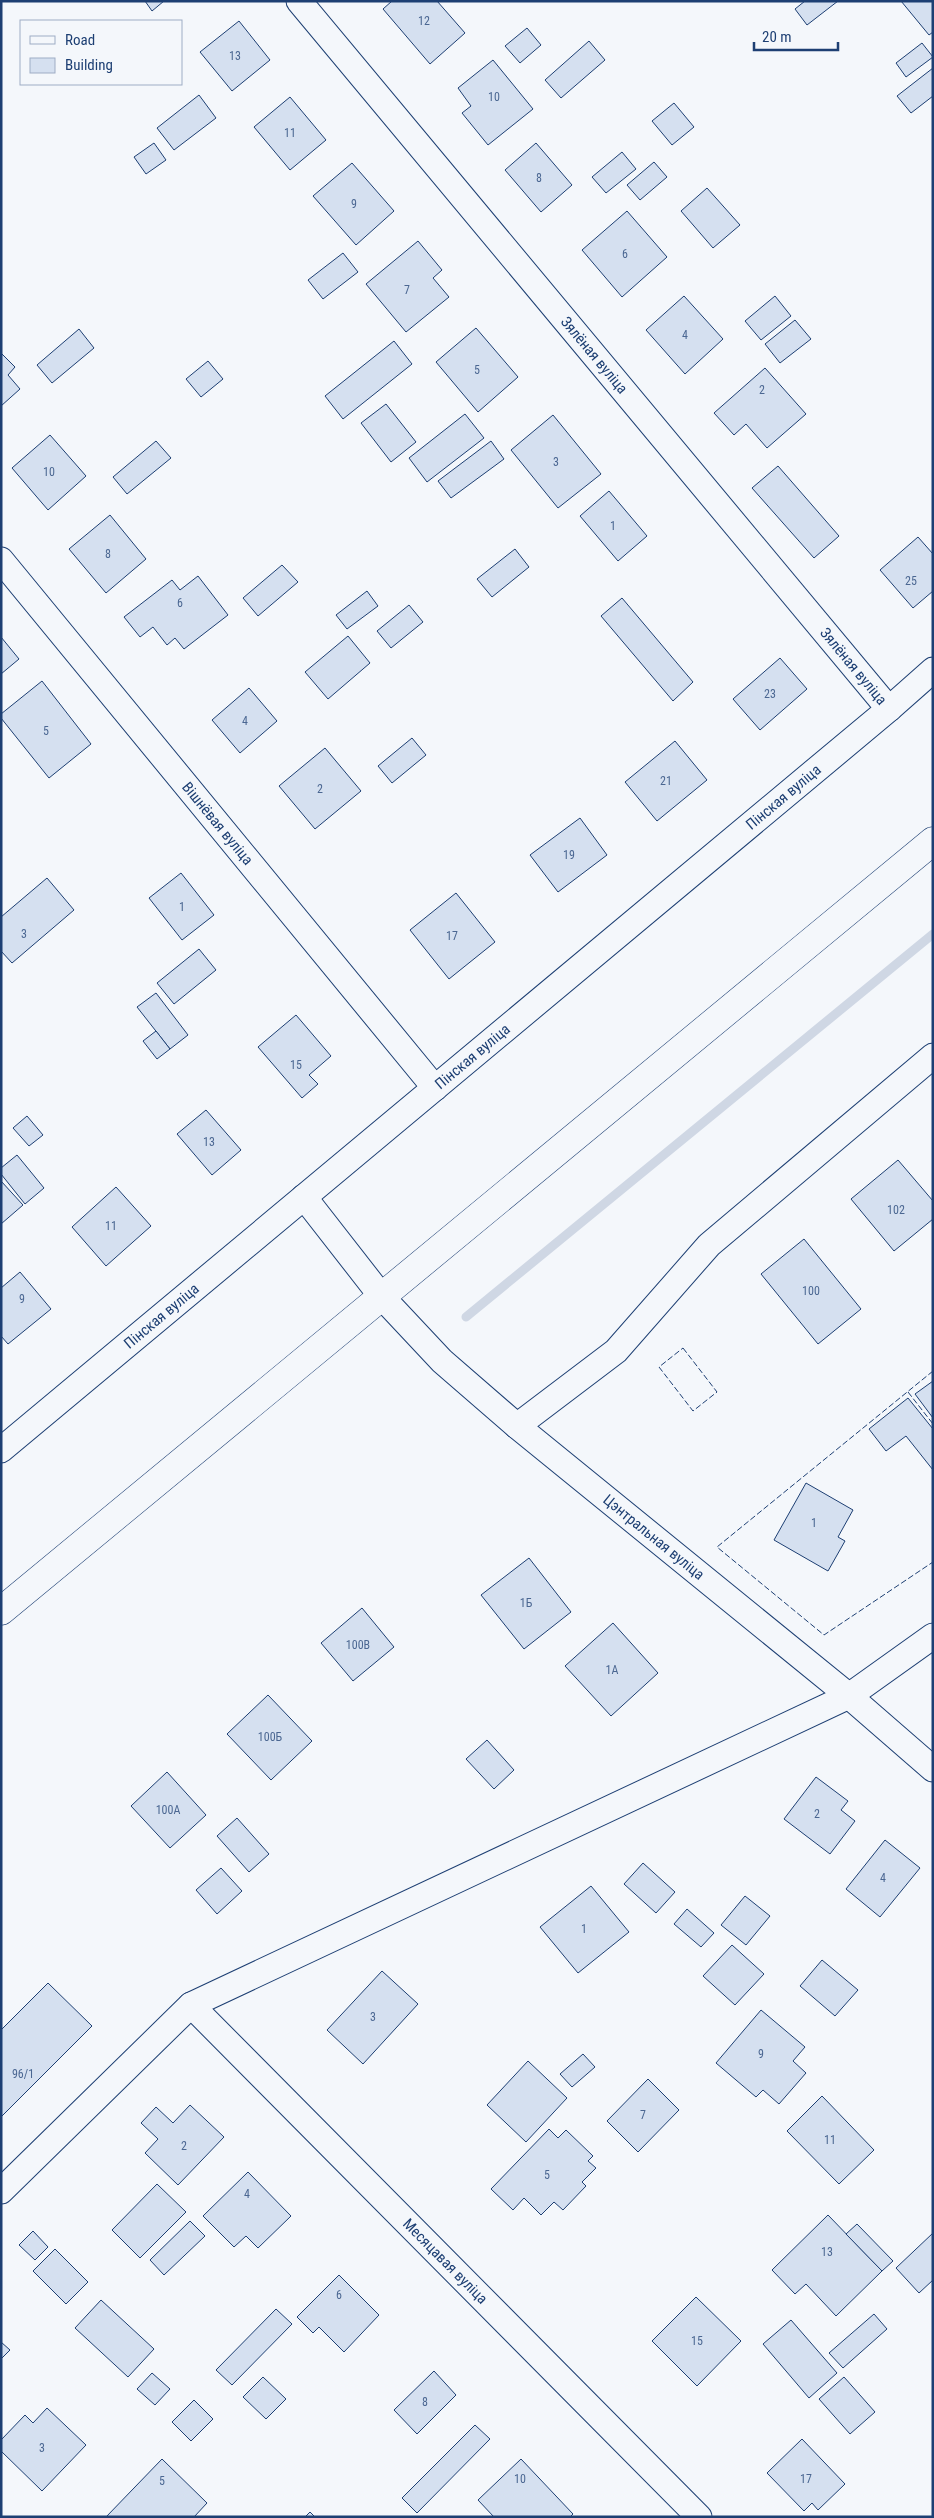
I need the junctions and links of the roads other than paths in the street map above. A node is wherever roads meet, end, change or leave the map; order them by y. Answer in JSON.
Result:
{"nodes":[{"id":1,"x":299,"y":1,"type":"edge"},
{"id":2,"x":1,"y":560,"type":"edge"},
{"id":3,"x":933,"y":670,"type":"edge"},
{"id":4,"x":889,"y":710,"type":"junction"},
{"id":5,"x":933,"y":841,"type":"edge"},
{"id":6,"x":933,"y":1056,"type":"edge"},
{"id":7,"x":435,"y":1088,"type":"junction"},
{"id":8,"x":304,"y":1196,"type":"junction"},
{"id":9,"x":382,"y":1297,"type":"junction"},
{"id":10,"x":517,"y":1426,"type":"junction"},
{"id":11,"x":4,"y":1441,"type":"edge"},
{"id":12,"x":1,"y":1611,"type":"edge"},
{"id":13,"x":933,"y":1636,"type":"edge"},
{"id":14,"x":849,"y":1696,"type":"junction"},
{"id":15,"x":933,"y":1769,"type":"edge"},
{"id":16,"x":191,"y":2005,"type":"junction"},
{"id":17,"x":1,"y":2191,"type":"edge"},
{"id":18,"x":699,"y":2517,"type":"edge"}],
"edges":[{"from":1,"to":4,"type":"street","name":"Зялёная вуліца"},
{"from":2,"to":7,"type":"street","name":"Вішнёвая вуліца"},
{"from":3,"to":4,"type":"street","name":"Пінская вуліца"},
{"from":4,"to":7,"type":"street","name":"Пінская вуліца"},
{"from":5,"to":9,"type":"main road"},
{"from":6,"to":10,"type":"street"},
{"from":7,"to":8,"type":"street","name":"Пінская вуліца"},
{"from":8,"to":9,"type":"street","name":"Цэнтральная вуліца"},
{"from":8,"to":11,"type":"street","name":"Пінская вуліца"},
{"from":9,"to":10,"type":"street","name":"Цэнтральная вуліца"},
{"from":9,"to":12,"type":"main road"},
{"from":10,"to":14,"type":"street","name":"Цэнтральная вуліца"},
{"from":13,"to":14,"type":"street"},
{"from":14,"to":15,"type":"street","name":"Цэнтральная вуліца"},
{"from":14,"to":16,"type":"street"},
{"from":16,"to":17,"type":"street"},
{"from":16,"to":18,"type":"street","name":"Месяцавая вуліца"}]}
